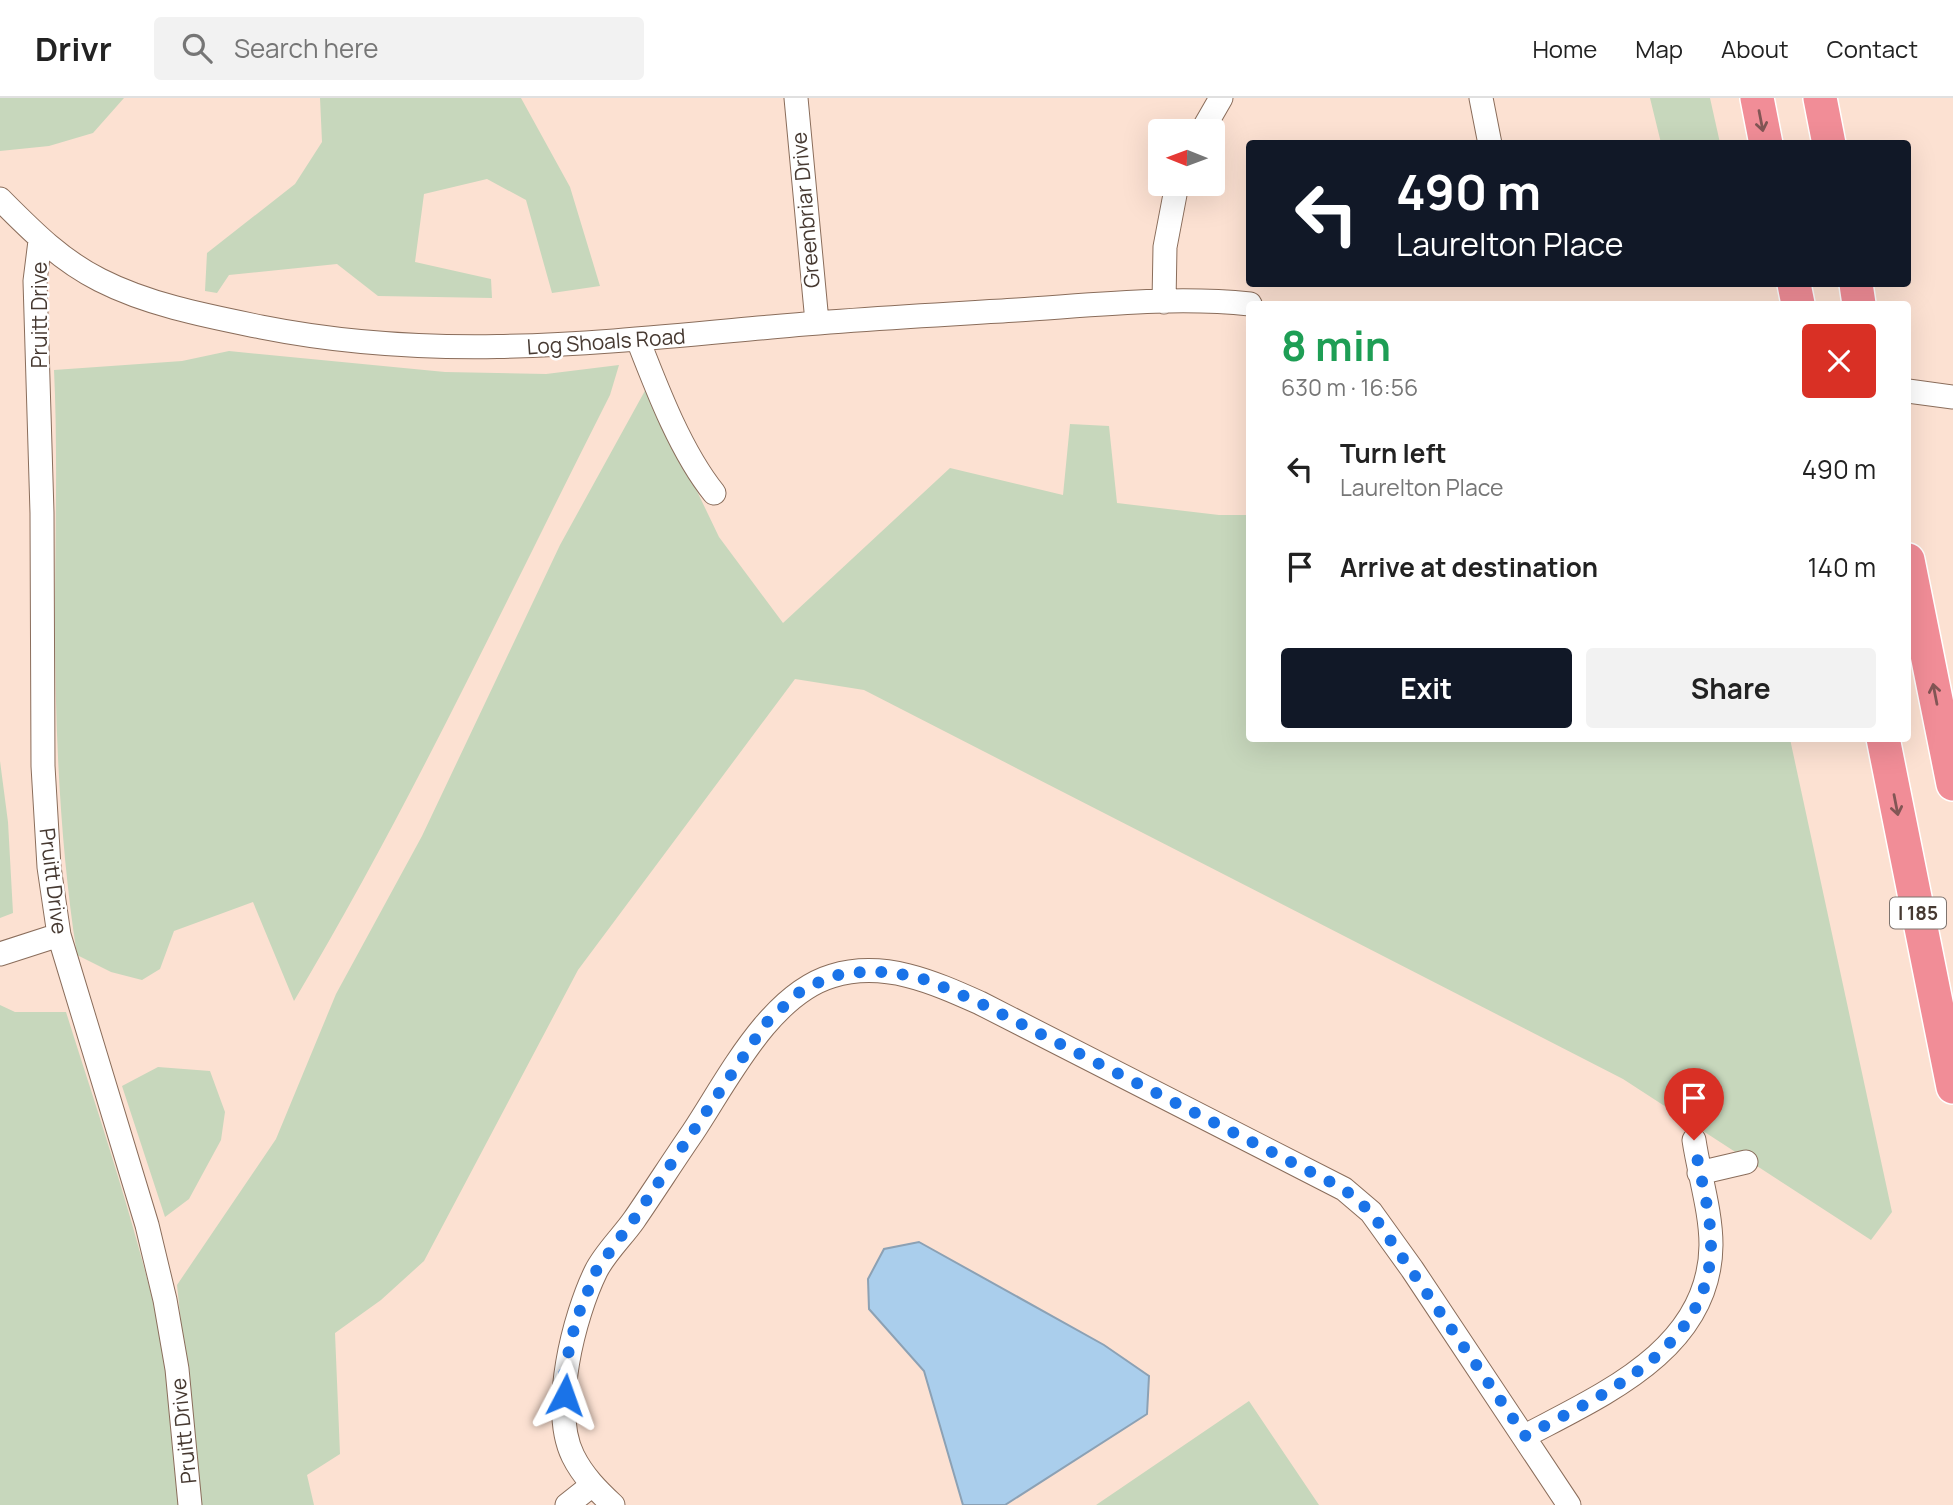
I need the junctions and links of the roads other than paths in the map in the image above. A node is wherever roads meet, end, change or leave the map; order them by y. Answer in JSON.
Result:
{"nodes":[{"id":1,"x":796,"y":98,"type":"edge"},
{"id":2,"x":1221,"y":98,"type":"edge"},
{"id":3,"x":1481,"y":98,"type":"edge"},
{"id":4,"x":1757,"y":98,"type":"edge"},
{"id":5,"x":1820,"y":98,"type":"edge"},
{"id":6,"x":1209,"y":119,"type":"edge"},
{"id":7,"x":1489,"y":140,"type":"edge"},
{"id":8,"x":1765,"y":140,"type":"edge"},
{"id":9,"x":1828,"y":140,"type":"edge"},
{"id":10,"x":1175,"y":196,"type":"edge"},
{"id":11,"x":0,"y":199,"type":"edge"},
{"id":12,"x":40,"y":241,"type":"junction"},
{"id":13,"x":1164,"y":302,"type":"junction"},
{"id":14,"x":1246,"y":304,"type":"edge"},
{"id":15,"x":817,"y":322,"type":"junction"},
{"id":16,"x":638,"y":340,"type":"junction"},
{"id":17,"x":1911,"y":392,"type":"edge"},
{"id":18,"x":1953,"y":397,"type":"edge"},
{"id":19,"x":714,"y":493,"type":"dead end"},
{"id":20,"x":1911,"y":575,"type":"edge"},
{"id":21,"x":1884,"y":742,"type":"edge"},
{"id":22,"x":1953,"y":785,"type":"edge"},
{"id":23,"x":59,"y":935,"type":"junction"},
{"id":24,"x":0,"y":954,"type":"edge"},
{"id":25,"x":1953,"y":1087,"type":"edge"},
{"id":26,"x":1694,"y":1140,"type":"dead end"},
{"id":27,"x":1746,"y":1162,"type":"dead end"},
{"id":28,"x":1699,"y":1173,"type":"junction"},
{"id":29,"x":1525,"y":1436,"type":"junction"},
{"id":30,"x":591,"y":1486,"type":"junction"},
{"id":31,"x":190,"y":1505,"type":"edge"},
{"id":32,"x":567,"y":1505,"type":"edge"},
{"id":33,"x":613,"y":1505,"type":"edge"},
{"id":34,"x":1569,"y":1505,"type":"edge"}],
"edges":[{"from":1,"to":15,"type":"street","name":"Greenbriar Drive"},
{"from":2,"to":6,"type":"street"},
{"from":3,"to":7,"type":"street"},
{"from":4,"to":8,"type":"highway","one_way":true},
{"from":5,"to":9,"type":"highway"},
{"from":10,"to":13,"type":"street"},
{"from":11,"to":12,"type":"street","name":"Log Shoals Road"},
{"from":12,"to":16,"type":"street","name":"Log Shoals Road"},
{"from":12,"to":23,"type":"street","name":"Pruitt Drive"},
{"from":13,"to":14,"type":"street","name":"Log Shoals Road"},
{"from":13,"to":15,"type":"street","name":"Log Shoals Road"},
{"from":15,"to":16,"type":"street","name":"Log Shoals Road"},
{"from":16,"to":19,"type":"street"},
{"from":17,"to":18,"type":"street"},
{"from":22,"to":20,"type":"highway","one_way":true},
{"from":21,"to":25,"type":"highway","number":"I 185","one_way":true},
{"from":23,"to":24,"type":"street"},
{"from":23,"to":31,"type":"street","name":"Pruitt Drive"},
{"from":26,"to":28,"type":"street"},
{"from":27,"to":28,"type":"street"},
{"from":28,"to":29,"type":"street"},
{"from":29,"to":30,"type":"street"},
{"from":29,"to":34,"type":"street"},
{"from":30,"to":32,"type":"street"},
{"from":30,"to":33,"type":"street"}]}
